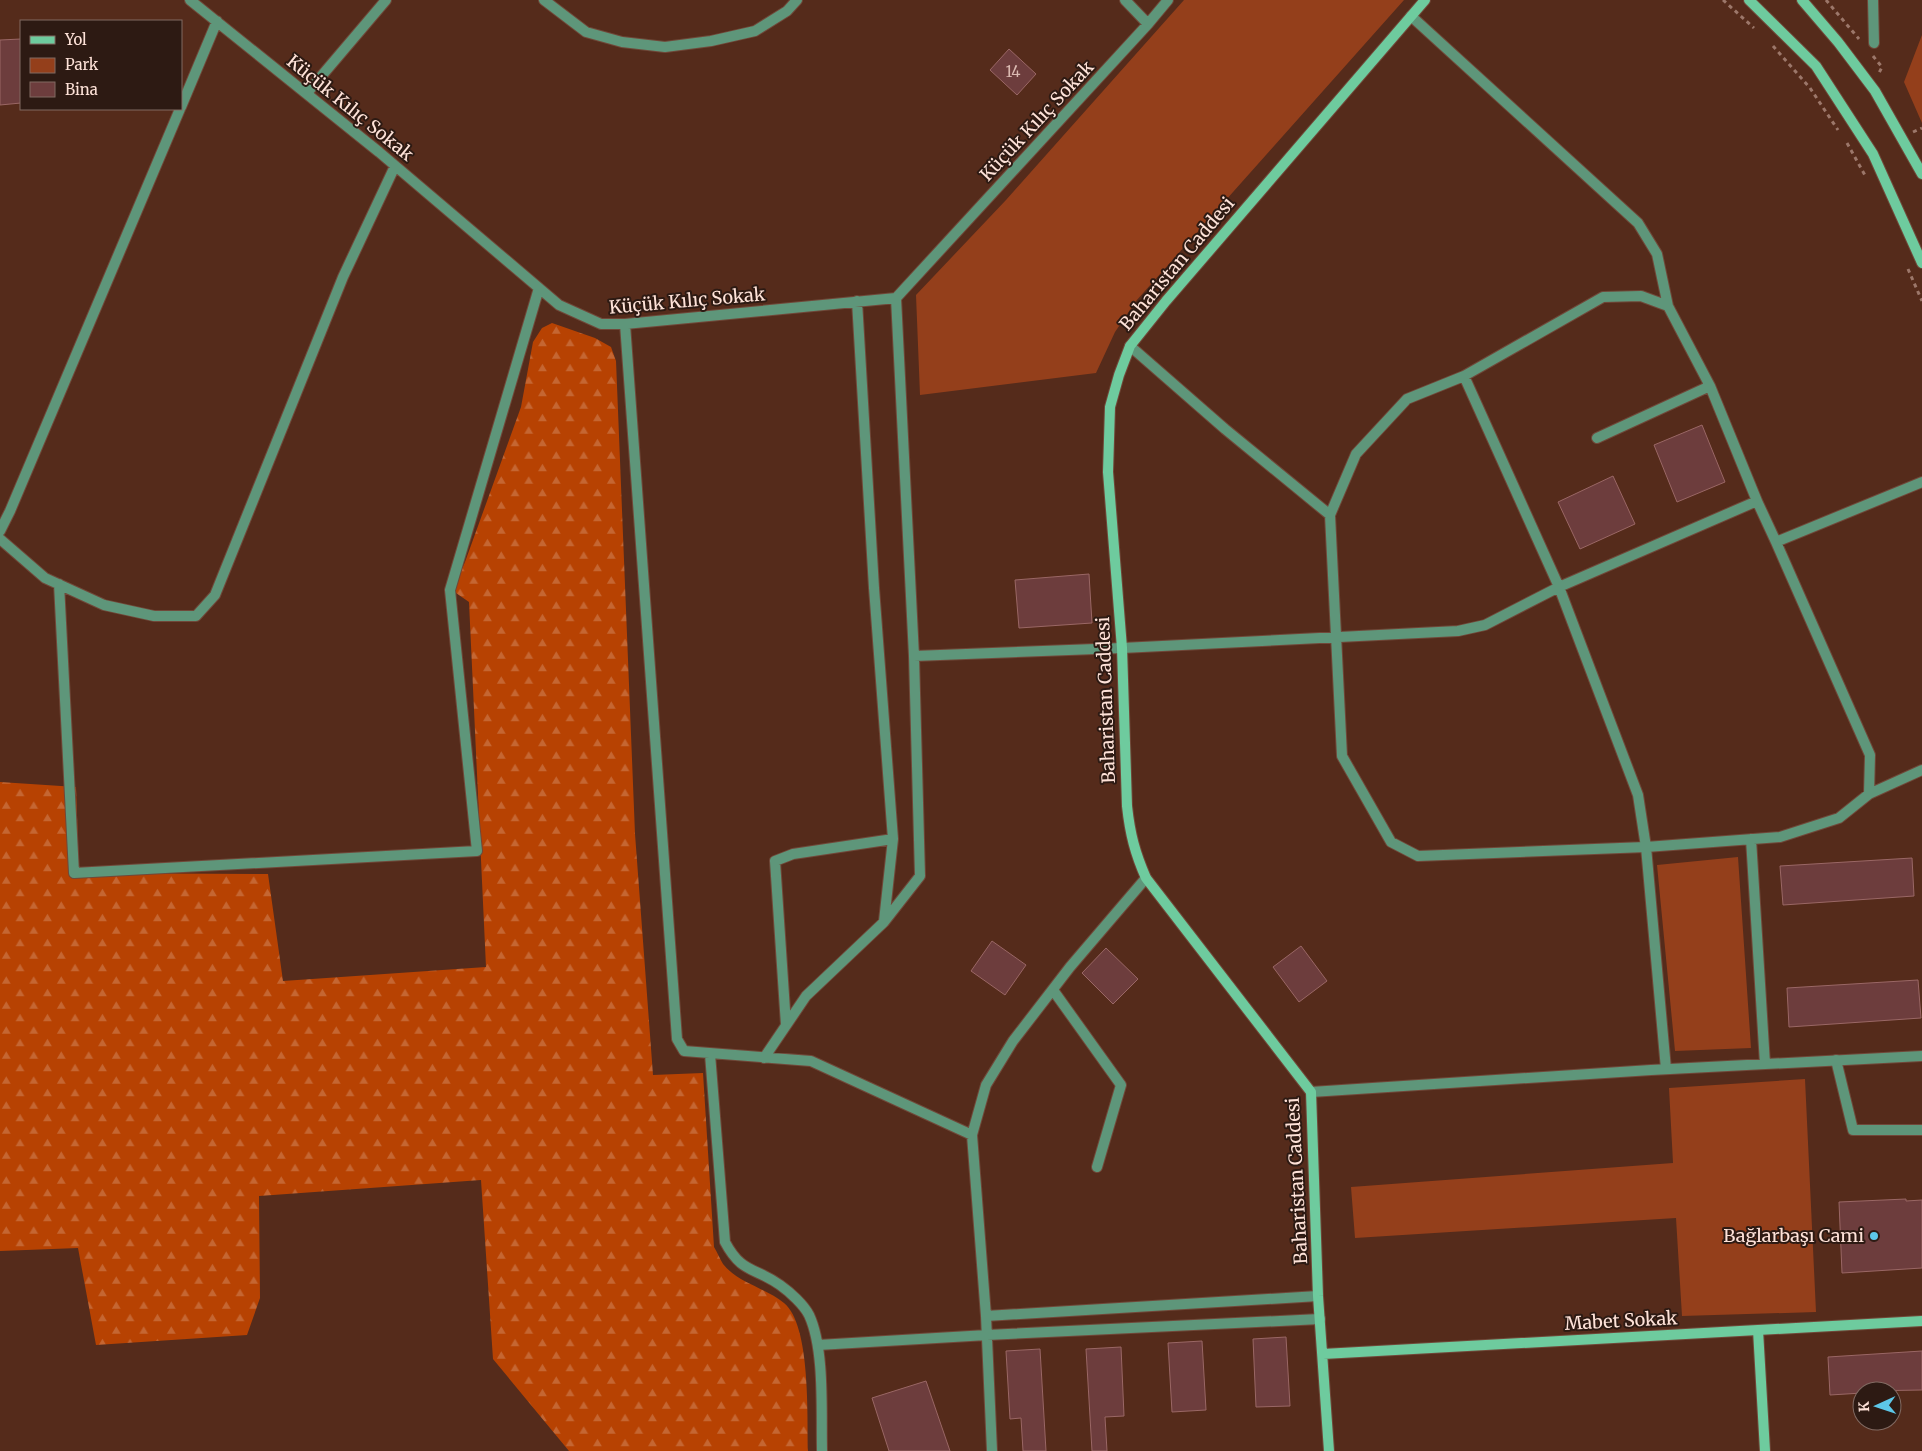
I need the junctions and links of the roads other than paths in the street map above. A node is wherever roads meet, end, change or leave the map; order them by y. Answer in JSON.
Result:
{"nodes":[{"id":1,"x":190,"y":0,"type":"edge"},
{"id":2,"x":386,"y":0,"type":"edge"},
{"id":3,"x":544,"y":0,"type":"edge"},
{"id":4,"x":797,"y":0,"type":"edge"},
{"id":5,"x":1125,"y":0,"type":"edge"},
{"id":6,"x":1168,"y":0,"type":"edge"},
{"id":7,"x":1425,"y":0,"type":"edge"},
{"id":8,"x":1749,"y":0,"type":"edge"},
{"id":9,"x":1802,"y":0,"type":"edge"},
{"id":10,"x":1873,"y":0,"type":"edge"},
{"id":11,"x":1411,"y":16,"type":"junction"},
{"id":12,"x":217,"y":22,"type":"junction"},
{"id":13,"x":1148,"y":24,"type":"junction"},
{"id":14,"x":1874,"y":43,"type":"dead end"},
{"id":15,"x":307,"y":93,"type":"junction"},
{"id":16,"x":182,"y":106,"type":"edge"},
{"id":17,"x":180,"y":110,"type":"edge"},
{"id":18,"x":395,"y":166,"type":"junction"},
{"id":19,"x":1922,"y":174,"type":"edge"},
{"id":20,"x":1922,"y":263,"type":"edge"},
{"id":21,"x":539,"y":288,"type":"junction"},
{"id":22,"x":896,"y":298,"type":"junction"},
{"id":23,"x":857,"y":301,"type":"junction"},
{"id":24,"x":1668,"y":306,"type":"junction"},
{"id":25,"x":625,"y":324,"type":"junction"},
{"id":26,"x":1130,"y":346,"type":"junction"},
{"id":27,"x":1464,"y":376,"type":"junction"},
{"id":28,"x":1710,"y":386,"type":"junction"},
{"id":29,"x":1597,"y":438,"type":"dead end"},
{"id":30,"x":1922,"y":482,"type":"edge"},
{"id":31,"x":1757,"y":502,"type":"junction"},
{"id":32,"x":1330,"y":515,"type":"junction"},
{"id":33,"x":0,"y":531,"type":"edge"},
{"id":34,"x":0,"y":539,"type":"edge"},
{"id":35,"x":1776,"y":542,"type":"junction"},
{"id":36,"x":59,"y":584,"type":"junction"},
{"id":37,"x":1559,"y":587,"type":"junction"},
{"id":38,"x":1337,"y":637,"type":"junction"},
{"id":39,"x":1122,"y":648,"type":"junction"},
{"id":40,"x":914,"y":656,"type":"junction"},
{"id":41,"x":1922,"y":770,"type":"edge"},
{"id":42,"x":1869,"y":794,"type":"junction"},
{"id":43,"x":893,"y":839,"type":"junction"},
{"id":44,"x":1751,"y":839,"type":"junction"},
{"id":45,"x":1646,"y":847,"type":"junction"},
{"id":46,"x":1146,"y":878,"type":"junction"},
{"id":47,"x":884,"y":922,"type":"junction"},
{"id":48,"x":1053,"y":990,"type":"junction"},
{"id":49,"x":786,"y":1025,"type":"junction"},
{"id":50,"x":710,"y":1054,"type":"junction"},
{"id":51,"x":1922,"y":1056,"type":"edge"},
{"id":52,"x":764,"y":1058,"type":"junction"},
{"id":53,"x":1836,"y":1060,"type":"junction"},
{"id":54,"x":1765,"y":1064,"type":"junction"},
{"id":55,"x":1666,"y":1069,"type":"junction"},
{"id":56,"x":1311,"y":1092,"type":"junction"},
{"id":57,"x":1922,"y":1130,"type":"edge"},
{"id":58,"x":972,"y":1135,"type":"junction"},
{"id":59,"x":1097,"y":1167,"type":"dead end"},
{"id":60,"x":1318,"y":1296,"type":"junction"},
{"id":61,"x":986,"y":1316,"type":"junction"},
{"id":62,"x":1320,"y":1320,"type":"junction"},
{"id":63,"x":1922,"y":1321,"type":"edge"},
{"id":64,"x":1758,"y":1330,"type":"junction"},
{"id":65,"x":987,"y":1335,"type":"junction"},
{"id":66,"x":818,"y":1345,"type":"junction"},
{"id":67,"x":1322,"y":1354,"type":"junction"},
{"id":68,"x":822,"y":1451,"type":"edge"},
{"id":69,"x":992,"y":1451,"type":"edge"},
{"id":70,"x":1329,"y":1451,"type":"edge"},
{"id":71,"x":1765,"y":1451,"type":"edge"}],
"edges":[{"from":1,"to":12,"type":"street","name":"Küçük Kılıç Sokak"},
{"from":2,"to":15,"type":"street"},
{"from":3,"to":4,"type":"street"},
{"from":5,"to":13,"type":"street"},
{"from":6,"to":13,"type":"street","name":"Küçük Kılıç Sokak"},
{"from":7,"to":11,"type":"street","name":"Baharistan Caddesi"},
{"from":8,"to":20,"type":"street"},
{"from":9,"to":19,"type":"street"},
{"from":10,"to":14,"type":"street"},
{"from":11,"to":24,"type":"street"},
{"from":11,"to":26,"type":"street","name":"Baharistan Caddesi"},
{"from":12,"to":15,"type":"street","name":"Küçük Kılıç Sokak"},
{"from":12,"to":16,"type":"street"},
{"from":13,"to":22,"type":"street","name":"Küçük Kılıç Sokak"},
{"from":15,"to":18,"type":"street","name":"Küçük Kılıç Sokak"},
{"from":17,"to":33,"type":"street"},
{"from":18,"to":21,"type":"street","name":"Küçük Kılıç Sokak"},
{"from":18,"to":36,"type":"street"},
{"from":21,"to":25,"type":"street","name":"Küçük Kılıç Sokak"},
{"from":21,"to":36,"type":"street"},
{"from":22,"to":23,"type":"street","name":"Küçük Kılıç Sokak"},
{"from":22,"to":40,"type":"street"},
{"from":23,"to":25,"type":"street","name":"Küçük Kılıç Sokak"},
{"from":23,"to":43,"type":"street"},
{"from":24,"to":27,"type":"street"},
{"from":24,"to":28,"type":"street"},
{"from":25,"to":50,"type":"street"},
{"from":26,"to":32,"type":"street"},
{"from":26,"to":39,"type":"street","name":"Baharistan Caddesi"},
{"from":27,"to":32,"type":"street"},
{"from":27,"to":37,"type":"street"},
{"from":28,"to":29,"type":"street"},
{"from":28,"to":31,"type":"street"},
{"from":30,"to":35,"type":"street"},
{"from":31,"to":35,"type":"street"},
{"from":31,"to":37,"type":"street"},
{"from":32,"to":38,"type":"street"},
{"from":34,"to":36,"type":"street"},
{"from":35,"to":42,"type":"street"},
{"from":37,"to":38,"type":"street"},
{"from":37,"to":45,"type":"street"},
{"from":38,"to":39,"type":"street"},
{"from":38,"to":45,"type":"street"},
{"from":39,"to":40,"type":"street"},
{"from":39,"to":46,"type":"street","name":"Baharistan Caddesi"},
{"from":40,"to":47,"type":"street"},
{"from":41,"to":42,"type":"street"},
{"from":42,"to":44,"type":"street"},
{"from":43,"to":47,"type":"street"},
{"from":43,"to":49,"type":"street"},
{"from":44,"to":45,"type":"street"},
{"from":44,"to":54,"type":"street"},
{"from":45,"to":55,"type":"street"},
{"from":46,"to":48,"type":"street"},
{"from":46,"to":56,"type":"street","name":"Baharistan Caddesi"},
{"from":47,"to":49,"type":"street"},
{"from":48,"to":58,"type":"street"},
{"from":48,"to":59,"type":"street"},
{"from":49,"to":52,"type":"street"},
{"from":50,"to":52,"type":"street"},
{"from":50,"to":66,"type":"street"},
{"from":51,"to":53,"type":"street"},
{"from":52,"to":58,"type":"street"},
{"from":53,"to":54,"type":"street"},
{"from":53,"to":57,"type":"street"},
{"from":54,"to":55,"type":"street"},
{"from":55,"to":56,"type":"street"},
{"from":56,"to":60,"type":"street","name":"Baharistan Caddesi"},
{"from":58,"to":61,"type":"street"},
{"from":60,"to":61,"type":"street"},
{"from":60,"to":62,"type":"street","name":"Baharistan Caddesi"},
{"from":61,"to":65,"type":"street"},
{"from":62,"to":65,"type":"street"},
{"from":62,"to":67,"type":"street","name":"Baharistan Caddesi"},
{"from":63,"to":64,"type":"street","name":"Mabet Sokak"},
{"from":64,"to":67,"type":"street","name":"Mabet Sokak"},
{"from":64,"to":71,"type":"street"},
{"from":65,"to":66,"type":"street"},
{"from":65,"to":69,"type":"street"},
{"from":66,"to":68,"type":"street"},
{"from":67,"to":70,"type":"street","name":"Baharistan Caddesi"}]}
